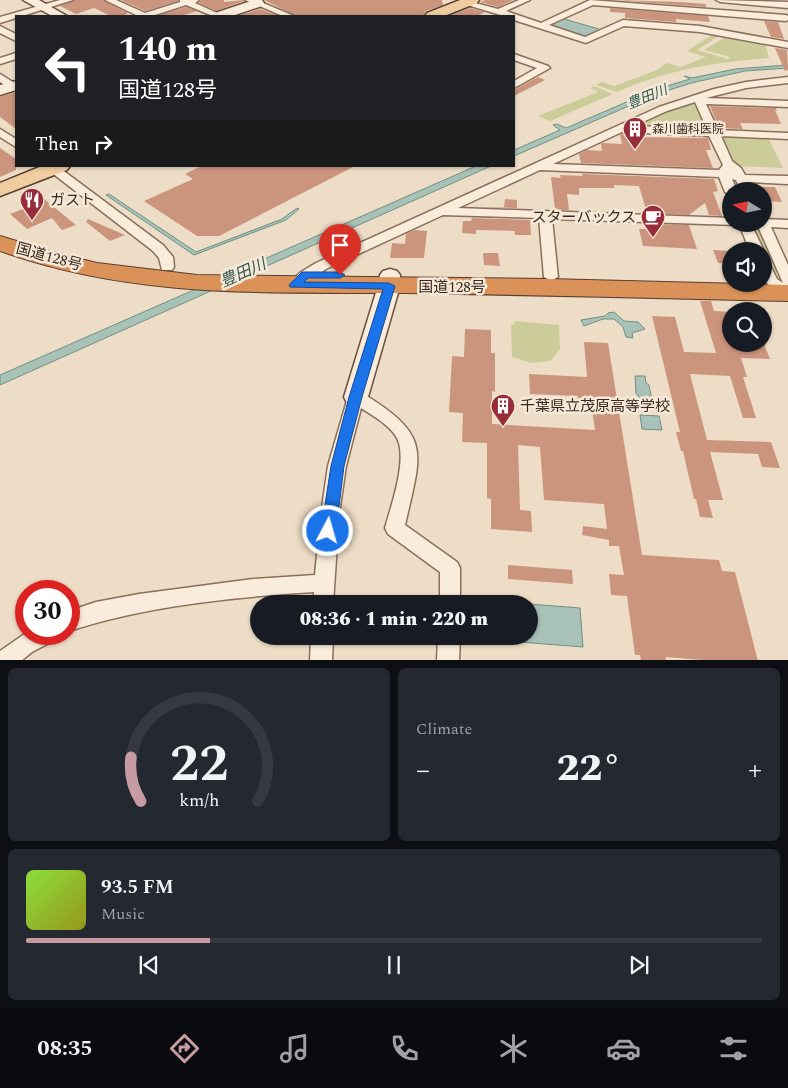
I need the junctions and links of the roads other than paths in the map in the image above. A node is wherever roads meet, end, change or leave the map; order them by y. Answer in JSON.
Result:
{"nodes":[{"id":1,"x":29,"y":0,"type":"edge"},
{"id":2,"x":69,"y":0,"type":"edge"},
{"id":3,"x":109,"y":0,"type":"edge"},
{"id":4,"x":526,"y":0,"type":"edge"},
{"id":5,"x":720,"y":0,"type":"edge"},
{"id":6,"x":188,"y":1,"type":"edge"},
{"id":7,"x":259,"y":1,"type":"edge"},
{"id":8,"x":464,"y":1,"type":"edge"},
{"id":9,"x":746,"y":1,"type":"edge"},
{"id":10,"x":784,"y":4,"type":"edge"},
{"id":11,"x":44,"y":7,"type":"junction"},
{"id":12,"x":498,"y":12,"type":"junction"},
{"id":13,"x":17,"y":15,"type":"edge"},
{"id":14,"x":59,"y":15,"type":"edge"},
{"id":15,"x":142,"y":15,"type":"edge"},
{"id":16,"x":147,"y":15,"type":"edge"},
{"id":17,"x":218,"y":15,"type":"edge"},
{"id":18,"x":223,"y":15,"type":"edge"},
{"id":19,"x":288,"y":15,"type":"edge"},
{"id":20,"x":434,"y":15,"type":"edge"},
{"id":21,"x":507,"y":15,"type":"edge"},
{"id":22,"x":15,"y":16,"type":"edge"},
{"id":23,"x":515,"y":18,"type":"edge"},
{"id":24,"x":0,"y":20,"type":"edge"},
{"id":25,"x":787,"y":22,"type":"edge"},
{"id":26,"x":541,"y":26,"type":"junction"},
{"id":27,"x":0,"y":29,"type":"edge"},
{"id":28,"x":15,"y":37,"type":"edge"},
{"id":29,"x":788,"y":45,"type":"edge"},
{"id":30,"x":15,"y":56,"type":"edge"},
{"id":31,"x":515,"y":56,"type":"edge"},
{"id":32,"x":0,"y":61,"type":"edge"},
{"id":33,"x":0,"y":77,"type":"edge"},
{"id":34,"x":788,"y":80,"type":"edge"},
{"id":35,"x":515,"y":84,"type":"edge"},
{"id":36,"x":10,"y":87,"type":"edge"},
{"id":37,"x":699,"y":100,"type":"junction"},
{"id":38,"x":788,"y":104,"type":"edge"},
{"id":39,"x":619,"y":129,"type":"junction"},
{"id":40,"x":0,"y":132,"type":"edge"},
{"id":41,"x":713,"y":133,"type":"junction"},
{"id":42,"x":788,"y":136,"type":"edge"},
{"id":43,"x":15,"y":143,"type":"edge"},
{"id":44,"x":54,"y":167,"type":"edge"},
{"id":45,"x":538,"y":167,"type":"junction"},
{"id":46,"x":732,"y":172,"type":"junction"},
{"id":47,"x":788,"y":172,"type":"edge"},
{"id":48,"x":788,"y":180,"type":"edge"},
{"id":49,"x":732,"y":182,"type":"edge"},
{"id":50,"x":740,"y":182,"type":"edge"},
{"id":51,"x":0,"y":190,"type":"edge"},
{"id":52,"x":439,"y":211,"type":"junction"},
{"id":53,"x":545,"y":215,"type":"junction"},
{"id":54,"x":722,"y":222,"type":"edge"},
{"id":55,"x":772,"y":223,"type":"edge"},
{"id":56,"x":788,"y":224,"type":"edge"},
{"id":57,"x":0,"y":231,"type":"edge"},
{"id":58,"x":765,"y":232,"type":"edge"},
{"id":59,"x":0,"y":243,"type":"edge"},
{"id":60,"x":168,"y":274,"type":"junction"},
{"id":61,"x":551,"y":277,"type":"junction"},
{"id":62,"x":297,"y":278,"type":"junction"},
{"id":63,"x":390,"y":281,"type":"junction"},
{"id":64,"x":722,"y":281,"type":"edge"},
{"id":65,"x":779,"y":282,"type":"edge"},
{"id":66,"x":356,"y":397,"type":"junction"},
{"id":67,"x":324,"y":583,"type":"junction"},
{"id":68,"x":323,"y":595,"type":"edge"},
{"id":69,"x":450,"y":595,"type":"edge"},
{"id":70,"x":80,"y":617,"type":"edge"},
{"id":71,"x":24,"y":645,"type":"edge"},
{"id":72,"x":322,"y":645,"type":"edge"},
{"id":73,"x":449,"y":645,"type":"edge"},
{"id":74,"x":4,"y":660,"type":"edge"},
{"id":75,"x":321,"y":660,"type":"edge"},
{"id":76,"x":448,"y":660,"type":"edge"}],
"edges":[{"from":1,"to":11,"type":"street"},
{"from":2,"to":11,"type":"street"},
{"from":3,"to":15,"type":"street"},
{"from":4,"to":12,"type":"street"},
{"from":5,"to":9,"type":"street"},
{"from":6,"to":16,"type":"street"},
{"from":6,"to":17,"type":"street"},
{"from":7,"to":18,"type":"street"},
{"from":7,"to":19,"type":"street"},
{"from":8,"to":12,"type":"street"},
{"from":8,"to":20,"type":"main road"},
{"from":9,"to":10,"type":"street"},
{"from":10,"to":25,"type":"street"},
{"from":11,"to":13,"type":"street"},
{"from":11,"to":14,"type":"street"},
{"from":12,"to":21,"type":"street"},
{"from":22,"to":24,"type":"street"},
{"from":23,"to":26,"type":"street"},
{"from":25,"to":26,"type":"street"},
{"from":26,"to":29,"type":"street"},
{"from":27,"to":28,"type":"street"},
{"from":30,"to":32,"type":"street"},
{"from":31,"to":35,"type":"street"},
{"from":33,"to":36,"type":"street"},
{"from":34,"to":37,"type":"street"},
{"from":37,"to":38,"type":"street"},
{"from":37,"to":39,"type":"street"},
{"from":37,"to":41,"type":"street"},
{"from":39,"to":41,"type":"street"},
{"from":39,"to":45,"type":"street"},
{"from":40,"to":43,"type":"street"},
{"from":41,"to":42,"type":"street"},
{"from":41,"to":46,"type":"street"},
{"from":44,"to":51,"type":"main road"},
{"from":44,"to":60,"type":"street"},
{"from":45,"to":46,"type":"street"},
{"from":45,"to":52,"type":"street"},
{"from":46,"to":47,"type":"street"},
{"from":46,"to":48,"type":"street"},
{"from":46,"to":49,"type":"street"},
{"from":46,"to":50,"type":"street"},
{"from":52,"to":53,"type":"street"},
{"from":52,"to":62,"type":"street"},
{"from":53,"to":54,"type":"street"},
{"from":53,"to":61,"type":"street"},
{"from":55,"to":56,"type":"street"},
{"from":57,"to":60,"type":"highway","name":"国道128号"},
{"from":58,"to":65,"type":"street"},
{"from":59,"to":60,"type":"highway","name":"国道128号"},
{"from":60,"to":62,"type":"highway","name":"国道128号"},
{"from":60,"to":62,"type":"highway","name":"国道128号"},
{"from":61,"to":63,"type":"highway","name":"国道128号"},
{"from":61,"to":64,"type":"highway","name":"国道128号"},
{"from":62,"to":63,"type":"highway","name":"国道128号"},
{"from":63,"to":65,"type":"highway","name":"国道128号"},
{"from":63,"to":66,"type":"street"},
{"from":66,"to":67,"type":"street"},
{"from":66,"to":69,"type":"street"},
{"from":67,"to":68,"type":"street"},
{"from":67,"to":70,"type":"street"},
{"from":71,"to":74,"type":"street"},
{"from":72,"to":75,"type":"street"},
{"from":73,"to":76,"type":"street"}]}
